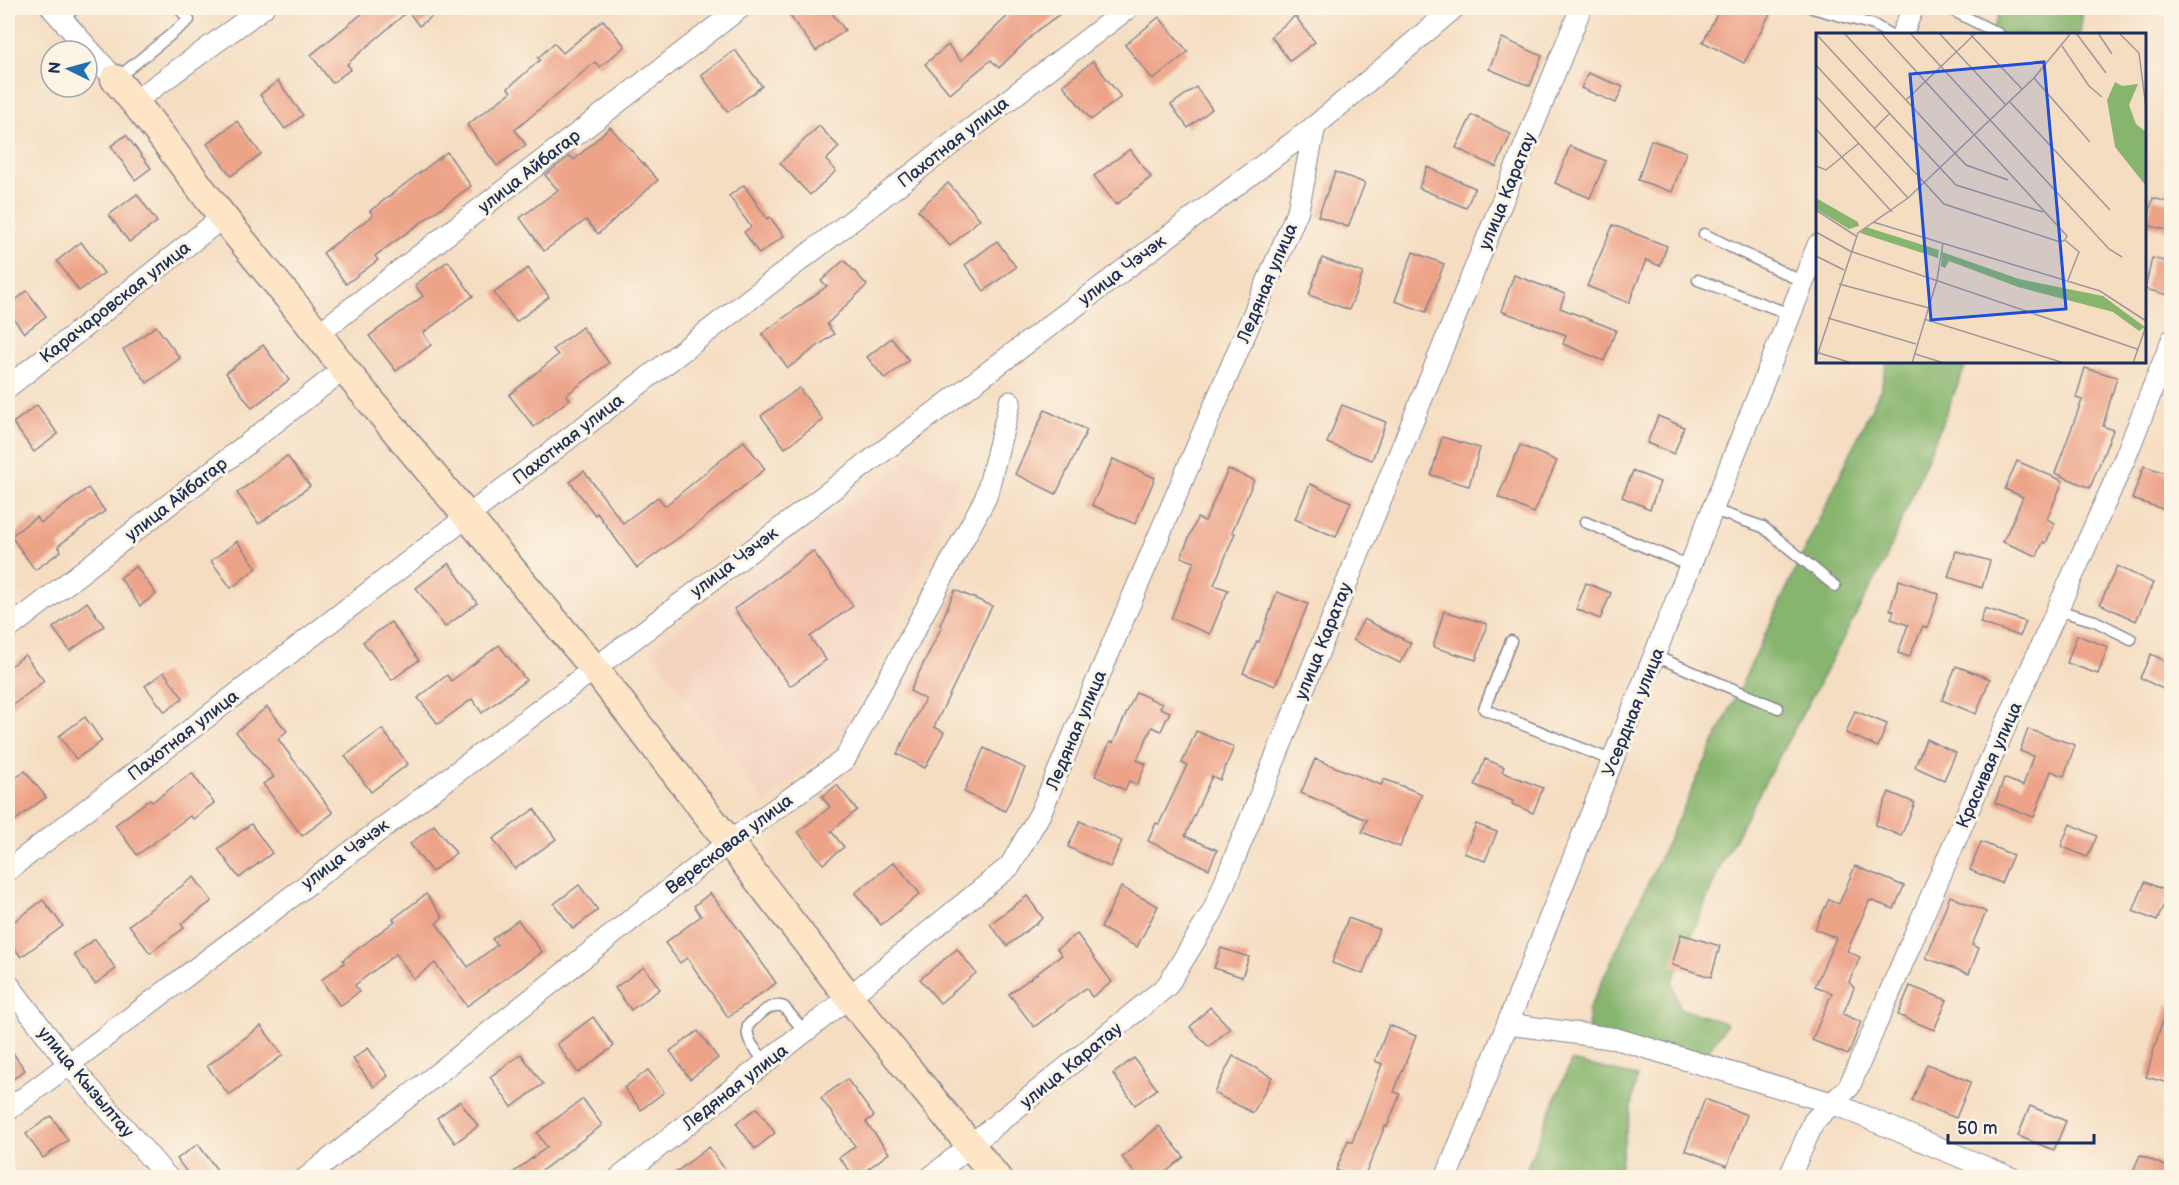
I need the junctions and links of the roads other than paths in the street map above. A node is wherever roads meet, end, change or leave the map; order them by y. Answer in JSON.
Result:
{"nodes":[{"id":1,"x":179,"y":8,"type":"edge"},
{"id":2,"x":262,"y":8,"type":"edge"},
{"id":3,"x":740,"y":8,"type":"edge"},
{"id":4,"x":1128,"y":8,"type":"edge"},
{"id":5,"x":1454,"y":8,"type":"edge"},
{"id":6,"x":1581,"y":8,"type":"edge"},
{"id":7,"x":1812,"y":8,"type":"edge"},
{"id":8,"x":1912,"y":8,"type":"edge"},
{"id":9,"x":1948,"y":8,"type":"edge"},
{"id":10,"x":63,"y":11,"type":"edge"},
{"id":11,"x":1888,"y":33,"type":"edge"},
{"id":12,"x":1902,"y":33,"type":"edge"},
{"id":13,"x":1997,"y":33,"type":"edge"},
{"id":14,"x":116,"y":79,"type":"junction"},
{"id":15,"x":135,"y":101,"type":"junction"},
{"id":16,"x":1315,"y":126,"type":"junction"},
{"id":17,"x":223,"y":217,"type":"junction"},
{"id":18,"x":1704,"y":234,"type":"dead end"},
{"id":19,"x":1816,"y":250,"type":"edge"},
{"id":20,"x":1698,"y":280,"type":"dead end"},
{"id":21,"x":1803,"y":282,"type":"junction"},
{"id":22,"x":1790,"y":314,"type":"junction"},
{"id":23,"x":318,"y":334,"type":"junction"},
{"id":24,"x":2172,"y":340,"type":"edge"},
{"id":25,"x":344,"y":369,"type":"junction"},
{"id":26,"x":8,"y":387,"type":"edge"},
{"id":27,"x":1010,"y":402,"type":"dead end"},
{"id":28,"x":1713,"y":510,"type":"junction"},
{"id":29,"x":467,"y":516,"type":"junction"},
{"id":30,"x":1585,"y":522,"type":"dead end"},
{"id":31,"x":1690,"y":567,"type":"junction"},
{"id":32,"x":1835,"y":586,"type":"dead end"},
{"id":33,"x":2057,"y":610,"type":"junction"},
{"id":34,"x":8,"y":629,"type":"edge"},
{"id":35,"x":2131,"y":639,"type":"dead end"},
{"id":36,"x":1511,"y":641,"type":"dead end"},
{"id":37,"x":1655,"y":656,"type":"junction"},
{"id":38,"x":594,"y":668,"type":"junction"},
{"id":39,"x":1778,"y":708,"type":"dead end"},
{"id":40,"x":1613,"y":761,"type":"junction"},
{"id":41,"x":729,"y":842,"type":"junction"},
{"id":42,"x":8,"y":870,"type":"edge"},
{"id":43,"x":8,"y":984,"type":"edge"},
{"id":44,"x":849,"y":997,"type":"junction"},
{"id":45,"x":1508,"y":1024,"type":"junction"},
{"id":46,"x":805,"y":1032,"type":"junction"},
{"id":47,"x":766,"y":1062,"type":"junction"},
{"id":48,"x":68,"y":1063,"type":"junction"},
{"id":49,"x":1832,"y":1103,"type":"junction"},
{"id":50,"x":8,"y":1110,"type":"edge"},
{"id":51,"x":972,"y":1146,"type":"junction"},
{"id":52,"x":168,"y":1178,"type":"edge"},
{"id":53,"x":306,"y":1178,"type":"edge"},
{"id":54,"x":619,"y":1178,"type":"edge"},
{"id":55,"x":930,"y":1178,"type":"edge"},
{"id":56,"x":997,"y":1178,"type":"edge"},
{"id":57,"x":1446,"y":1178,"type":"edge"},
{"id":58,"x":1789,"y":1178,"type":"edge"},
{"id":59,"x":2011,"y":1178,"type":"edge"}],
"edges":[{"from":1,"to":14,"type":"lane"},
{"from":2,"to":15,"type":"street"},
{"from":3,"to":23,"type":"street","name":"улица Айбагар"},
{"from":4,"to":29,"type":"street","name":"Пахотная улица"},
{"from":5,"to":16,"type":"street","name":"улица Чэчэк"},
{"from":6,"to":51,"type":"street","name":"улица Каратау"},
{"from":7,"to":11,"type":"lane"},
{"from":8,"to":12,"type":"street"},
{"from":9,"to":13,"type":"lane"},
{"from":10,"to":14,"type":"street"},
{"from":14,"to":15,"type":"street"},
{"from":15,"to":17,"type":"street"},
{"from":16,"to":38,"type":"street","name":"улица Чэчэк"},
{"from":16,"to":44,"type":"street","name":"Ледяная улица"},
{"from":17,"to":23,"type":"street"},
{"from":17,"to":26,"type":"street","name":"Карачаровская улица"},
{"from":18,"to":21,"type":"lane"},
{"from":19,"to":21,"type":"street","name":"Усердная улица"},
{"from":20,"to":22,"type":"lane"},
{"from":21,"to":22,"type":"street","name":"Усердная улица"},
{"from":22,"to":28,"type":"street","name":"Усердная улица"},
{"from":23,"to":25,"type":"street"},
{"from":24,"to":33,"type":"street","name":"Красивая улица"},
{"from":25,"to":29,"type":"street"},
{"from":25,"to":34,"type":"street","name":"улица Айбагар"},
{"from":27,"to":41,"type":"street","name":"Вересковая улица"},
{"from":28,"to":31,"type":"street","name":"Усердная улица"},
{"from":28,"to":32,"type":"lane"},
{"from":29,"to":38,"type":"street"},
{"from":29,"to":42,"type":"street","name":"Пахотная улица"},
{"from":30,"to":31,"type":"lane"},
{"from":31,"to":37,"type":"street","name":"Усердная улица"},
{"from":33,"to":35,"type":"lane"},
{"from":33,"to":49,"type":"street","name":"Красивая улица"},
{"from":36,"to":40,"type":"lane"},
{"from":37,"to":39,"type":"lane"},
{"from":37,"to":40,"type":"street","name":"Усердная улица"},
{"from":38,"to":41,"type":"street"},
{"from":38,"to":48,"type":"street","name":"улица Чэчэк"},
{"from":40,"to":45,"type":"street","name":"Усердная улица"},
{"from":41,"to":44,"type":"street"},
{"from":41,"to":53,"type":"street","name":"Вересковая улица"},
{"from":43,"to":48,"type":"street","name":"улица Кызылтау"},
{"from":44,"to":46,"type":"street","name":"Ледяная улица"},
{"from":44,"to":51,"type":"street"},
{"from":45,"to":49,"type":"street"},
{"from":45,"to":57,"type":"street","name":"Усердная улица"},
{"from":46,"to":47,"type":"street","name":"Ледяная улица"},
{"from":46,"to":47,"type":"lane"},
{"from":47,"to":54,"type":"street","name":"Ледяная улица"},
{"from":48,"to":50,"type":"street","name":"улица Чэчэк"},
{"from":48,"to":52,"type":"street","name":"улица Кызылтау"},
{"from":49,"to":58,"type":"street","name":"Красивая улица"},
{"from":49,"to":59,"type":"street"},
{"from":51,"to":55,"type":"street","name":"улица Каратау"},
{"from":51,"to":56,"type":"street"}]}
